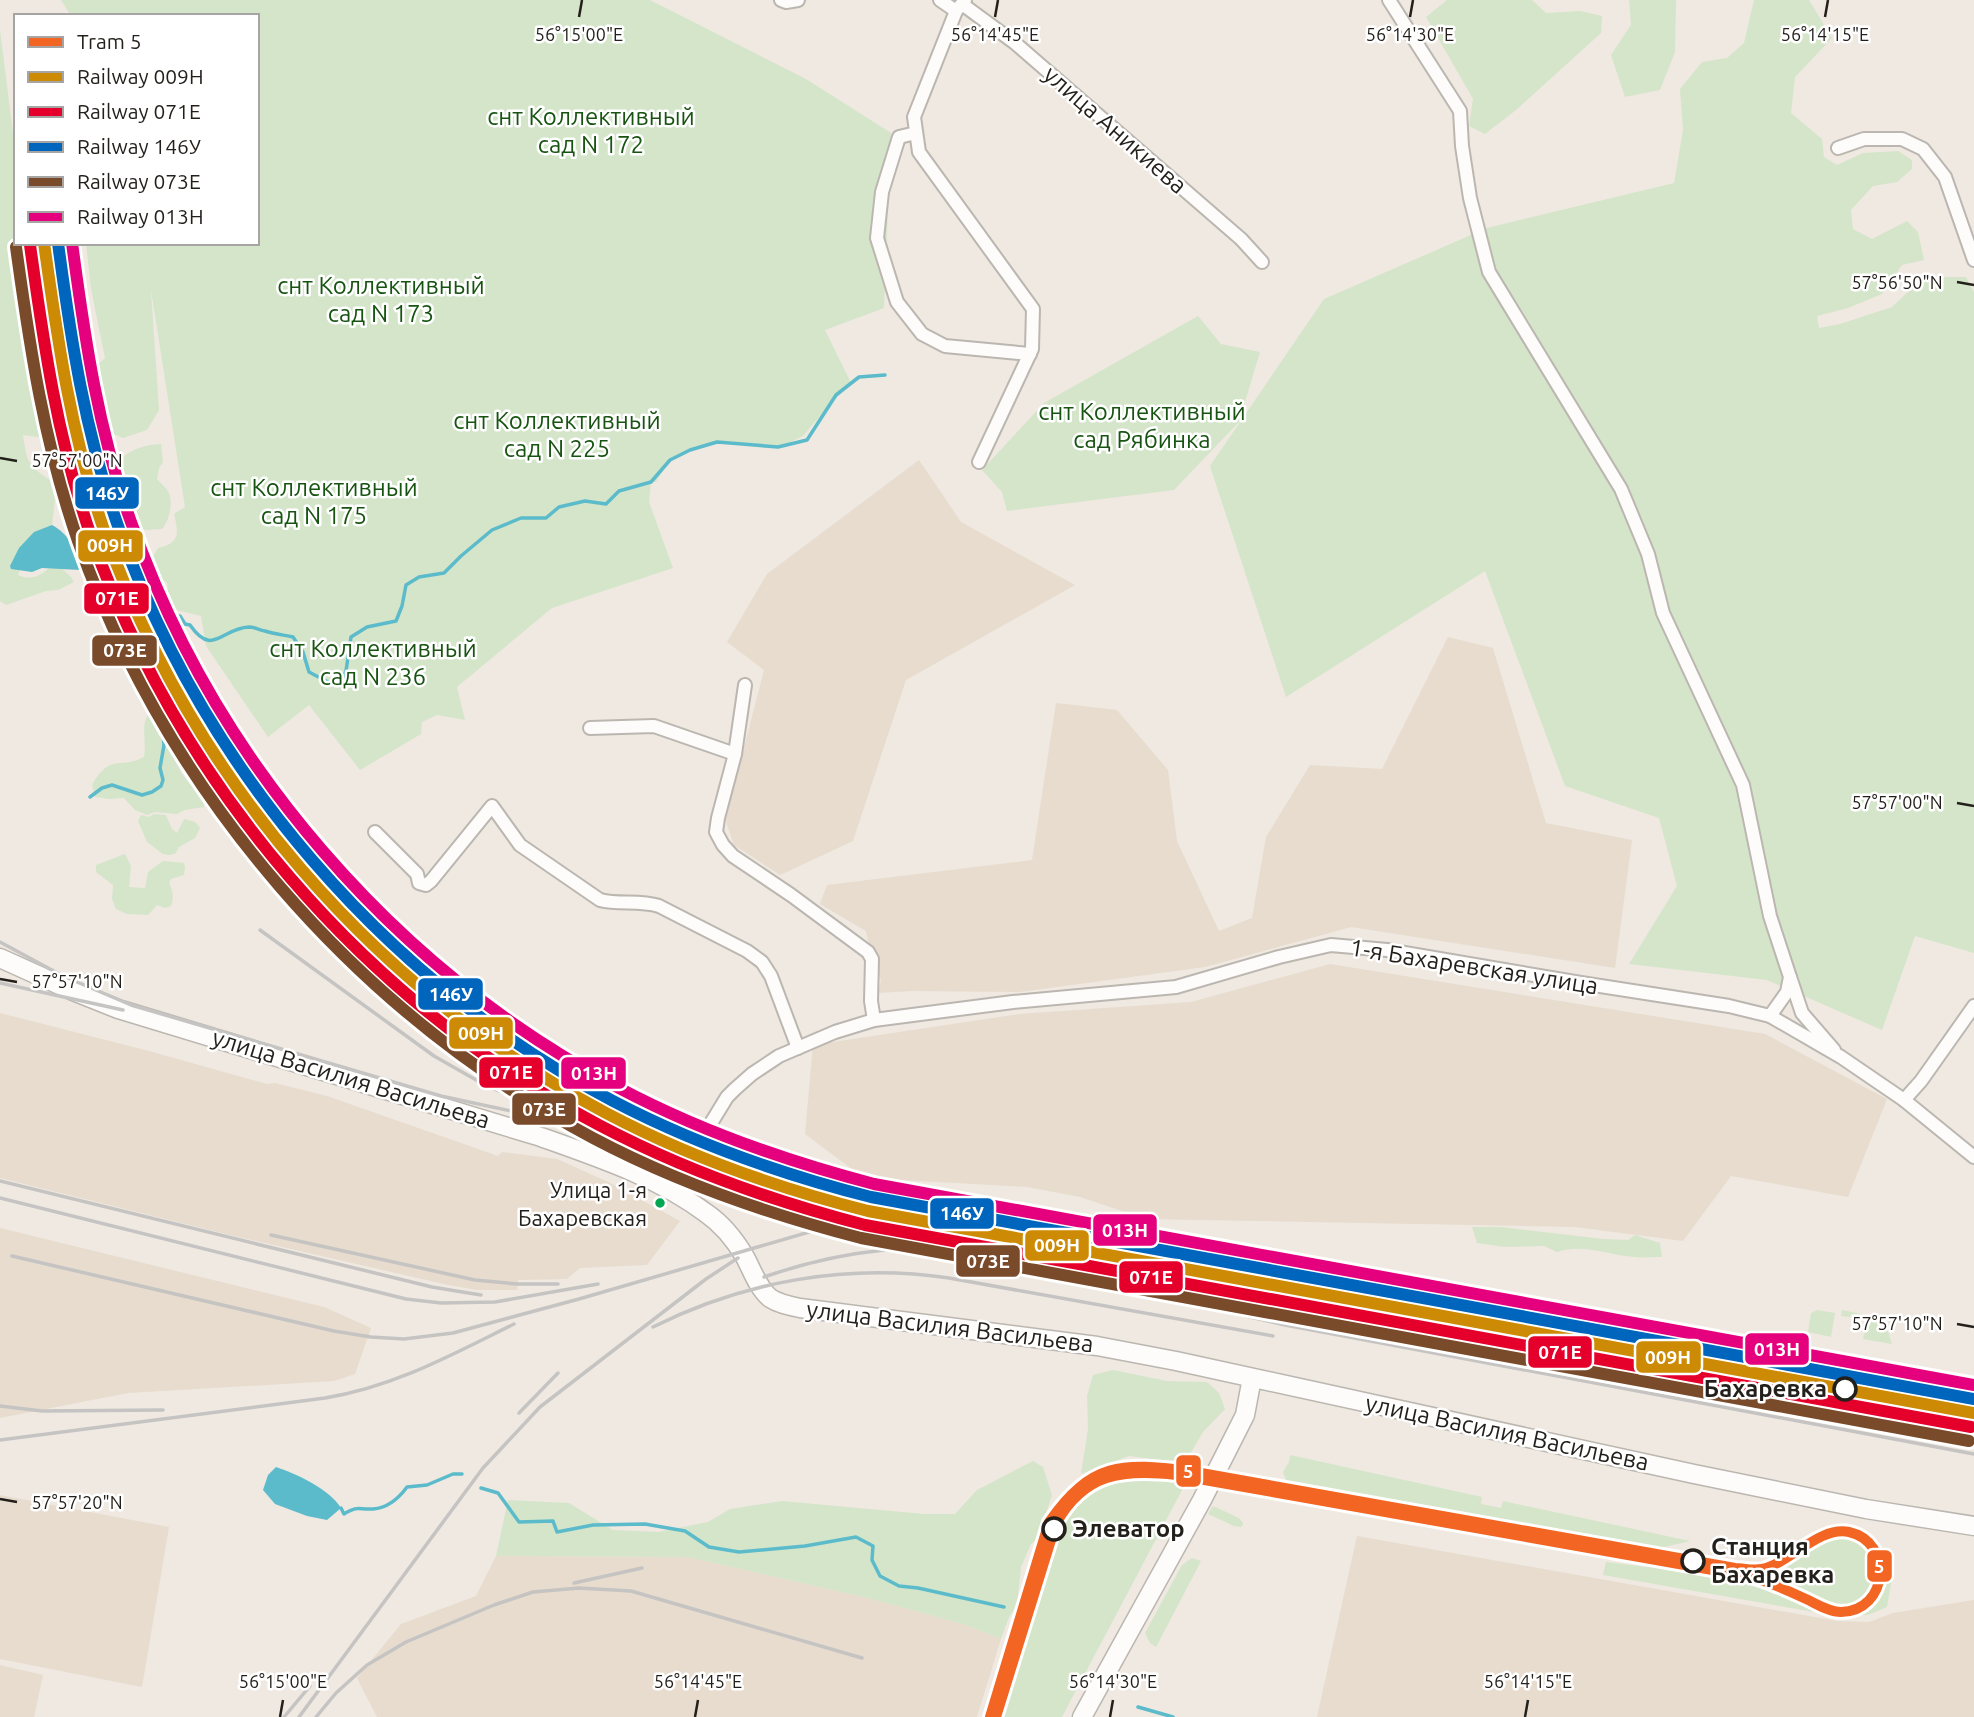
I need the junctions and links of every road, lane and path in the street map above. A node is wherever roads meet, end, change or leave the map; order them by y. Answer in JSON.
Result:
{"nodes":[{"id":1,"x":781,"y":0,"type":"edge"},
{"id":2,"x":798,"y":0,"type":"edge"},
{"id":3,"x":940,"y":0,"type":"edge"},
{"id":4,"x":1389,"y":0,"type":"edge"},
{"id":5,"x":961,"y":5,"type":"edge"},
{"id":6,"x":916,"y":133,"type":"junction"},
{"id":7,"x":1838,"y":148,"type":"dead end"},
{"id":8,"x":1974,"y":261,"type":"edge"},
{"id":9,"x":1262,"y":262,"type":"dead end"},
{"id":10,"x":1030,"y":354,"type":"junction"},
{"id":11,"x":979,"y":462,"type":"dead end"},
{"id":12,"x":744,"y":685,"type":"dead end"},
{"id":13,"x":590,"y":728,"type":"dead end"},
{"id":14,"x":735,"y":754,"type":"junction"},
{"id":15,"x":375,"y":832,"type":"dead end"},
{"id":16,"x":0,"y":958,"type":"edge"},
{"id":17,"x":1790,"y":977,"type":"junction"},
{"id":18,"x":1974,"y":1006,"type":"edge"},
{"id":19,"x":1770,"y":1017,"type":"junction"},
{"id":20,"x":874,"y":1020,"type":"junction"},
{"id":21,"x":798,"y":1048,"type":"junction"},
{"id":22,"x":1841,"y":1057,"type":"junction"},
{"id":23,"x":1904,"y":1100,"type":"junction"},
{"id":24,"x":1974,"y":1157,"type":"edge"},
{"id":25,"x":675,"y":1191,"type":"junction"},
{"id":26,"x":1252,"y":1378,"type":"junction"},
{"id":27,"x":1974,"y":1526,"type":"edge"},
{"id":28,"x":1082,"y":1717,"type":"edge"}],
"edges":[{"from":1,"to":2,"type":"street"},
{"from":3,"to":5,"type":"street","name":"улица Аникиева"},
{"from":4,"to":17,"type":"street"},
{"from":5,"to":6,"type":"street"},
{"from":5,"to":9,"type":"street","name":"улица Аникиева"},
{"from":6,"to":10,"type":"street"},
{"from":6,"to":10,"type":"street"},
{"from":7,"to":8,"type":"street"},
{"from":10,"to":11,"type":"street"},
{"from":12,"to":14,"type":"street"},
{"from":13,"to":14,"type":"street"},
{"from":14,"to":20,"type":"street"},
{"from":15,"to":21,"type":"street"},
{"from":16,"to":25,"type":"main road","name":"улица Василия Васильева"},
{"from":17,"to":19,"type":"street"},
{"from":17,"to":22,"type":"street"},
{"from":18,"to":23,"type":"street"},
{"from":19,"to":20,"type":"street","name":"1-я Бахаревская улица"},
{"from":19,"to":22,"type":"street","name":"1-я Бахаревская улица"},
{"from":20,"to":21,"type":"street","name":"1-я Бахаревская улица"},
{"from":21,"to":25,"type":"street","name":"1-я Бахаревская улица"},
{"from":22,"to":23,"type":"street","name":"1-я Бахаревская улица"},
{"from":23,"to":24,"type":"street","name":"1-я Бахаревская улица"},
{"from":25,"to":26,"type":"main road","name":"улица Василия Васильева"},
{"from":26,"to":27,"type":"main road","name":"улица Василия Васильева"},
{"from":26,"to":28,"type":"main road"}]}
